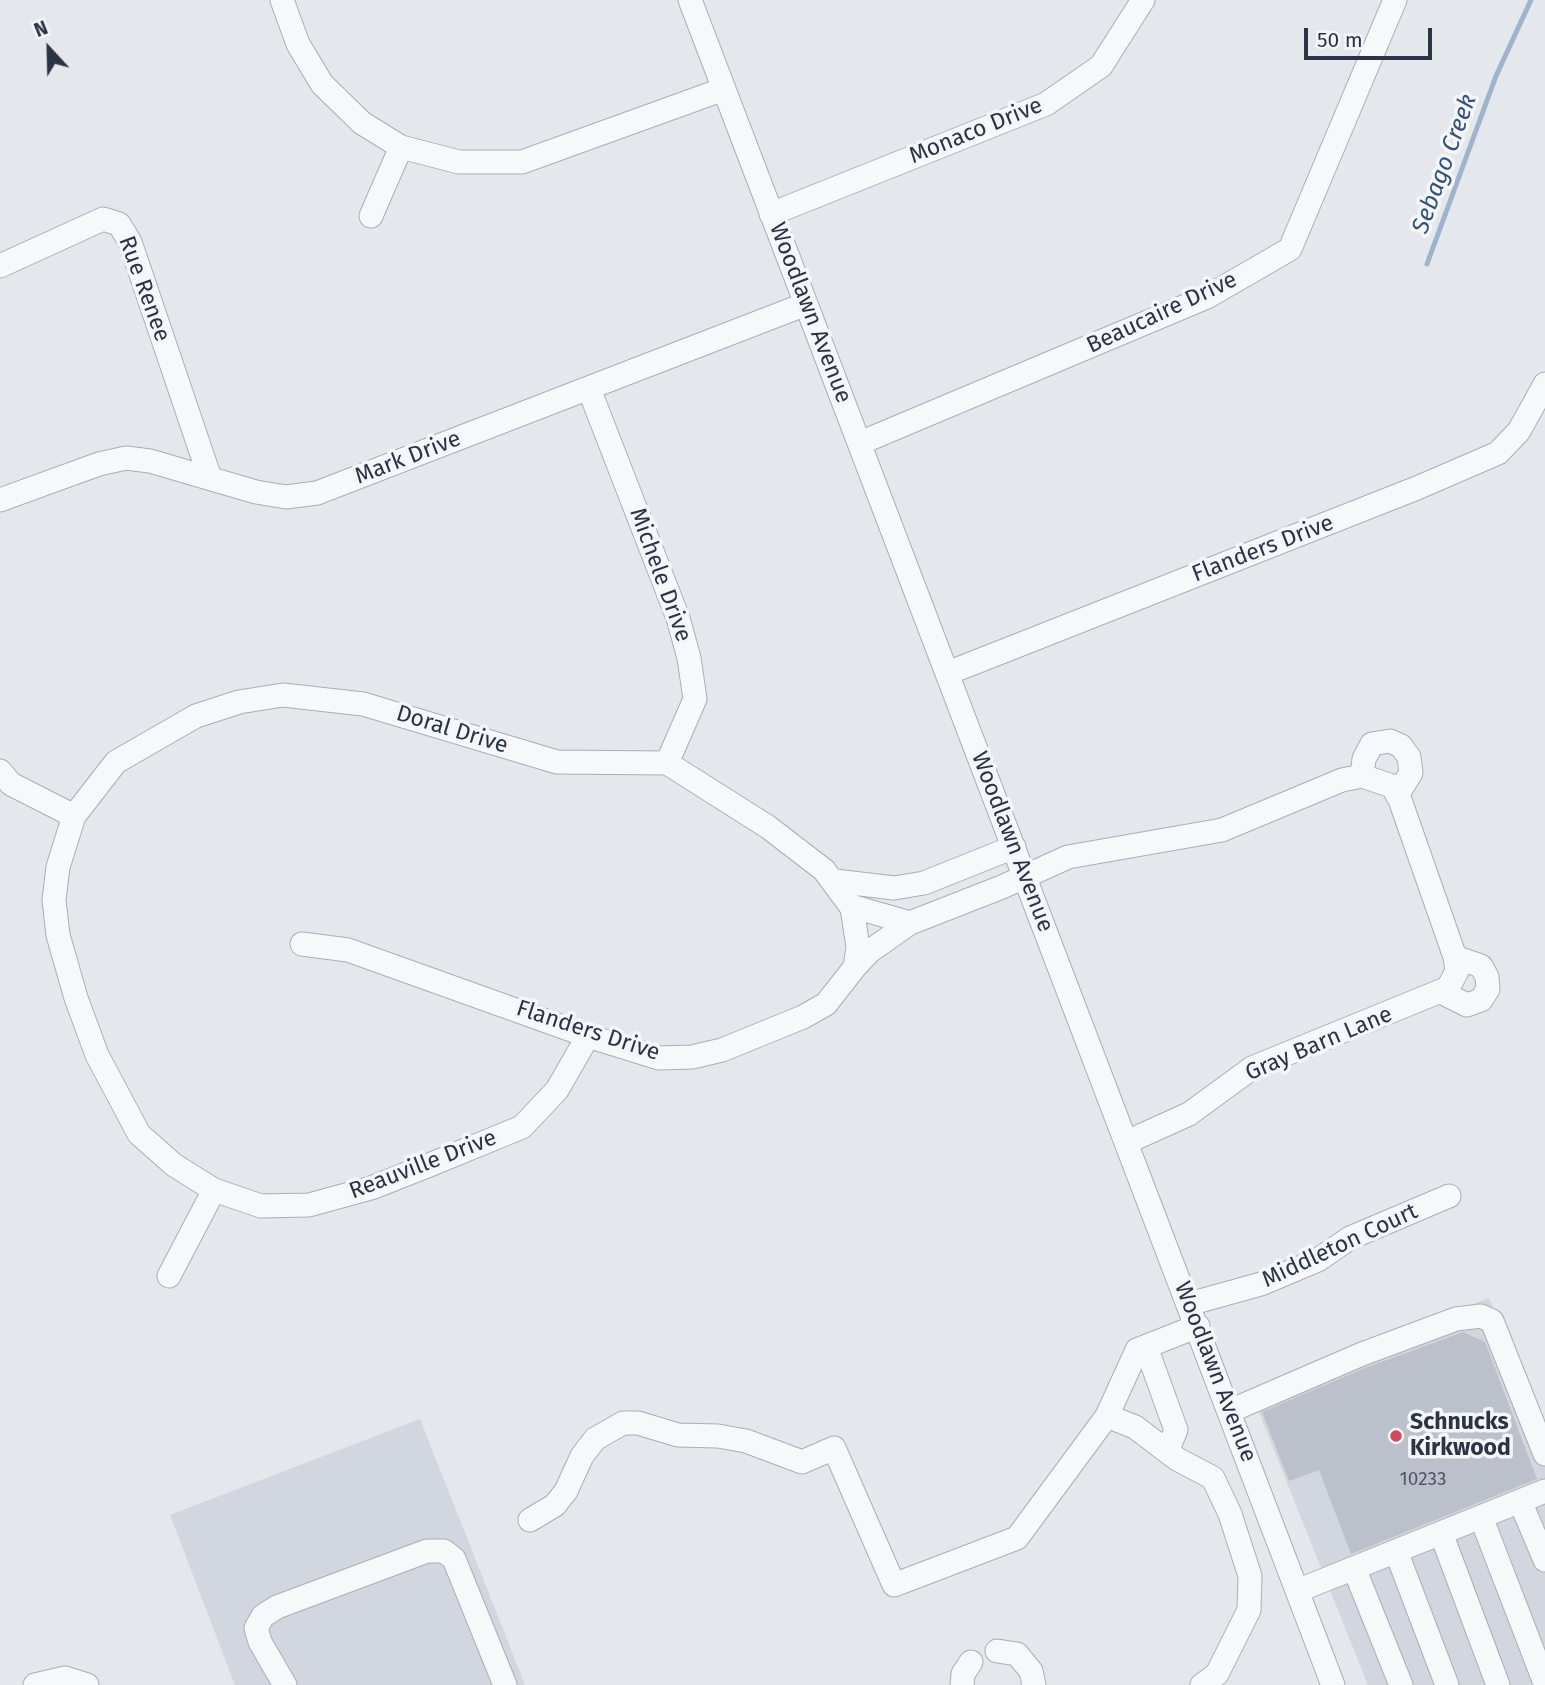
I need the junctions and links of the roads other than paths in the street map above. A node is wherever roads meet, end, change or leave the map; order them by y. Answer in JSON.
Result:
{"nodes":[{"id":1,"x":282,"y":0,"type":"edge"},
{"id":2,"x":690,"y":0,"type":"edge"},
{"id":3,"x":1143,"y":0,"type":"edge"},
{"id":4,"x":1395,"y":0,"type":"edge"},
{"id":5,"x":724,"y":89,"type":"junction"},
{"id":6,"x":401,"y":146,"type":"junction"},
{"id":7,"x":771,"y":214,"type":"junction"},
{"id":8,"x":371,"y":216,"type":"dead end"},
{"id":9,"x":0,"y":266,"type":"edge"},
{"id":10,"x":806,"y":304,"type":"junction"},
{"id":11,"x":1545,"y":384,"type":"edge"},
{"id":12,"x":589,"y":389,"type":"junction"},
{"id":13,"x":860,"y":443,"type":"junction"},
{"id":14,"x":210,"y":478,"type":"junction"},
{"id":15,"x":0,"y":500,"type":"edge"},
{"id":16,"x":948,"y":673,"type":"junction"},
{"id":17,"x":667,"y":763,"type":"junction"},
{"id":18,"x":0,"y":771,"type":"edge"},
{"id":19,"x":1362,"y":776,"type":"junction"},
{"id":20,"x":1397,"y":795,"type":"junction"},
{"id":21,"x":74,"y":816,"type":"junction"},
{"id":22,"x":1014,"y":847,"type":"junction"},
{"id":23,"x":1025,"y":875,"type":"junction"},
{"id":24,"x":835,"y":881,"type":"junction"},
{"id":25,"x":850,"y":906,"type":"junction"},
{"id":26,"x":910,"y":923,"type":"junction"},
{"id":27,"x":302,"y":944,"type":"dead end"},
{"id":28,"x":1455,"y":957,"type":"junction"},
{"id":29,"x":855,"y":967,"type":"junction"},
{"id":30,"x":1441,"y":992,"type":"junction"},
{"id":31,"x":589,"y":1036,"type":"junction"},
{"id":32,"x":1127,"y":1142,"type":"junction"},
{"id":33,"x":214,"y":1190,"type":"junction"},
{"id":34,"x":1449,"y":1196,"type":"dead end"},
{"id":35,"x":169,"y":1276,"type":"dead end"},
{"id":36,"x":1189,"y":1304,"type":"junction"},
{"id":37,"x":1198,"y":1326,"type":"junction"},
{"id":38,"x":1146,"y":1347,"type":"junction"},
{"id":39,"x":1230,"y":1411,"type":"junction"},
{"id":40,"x":1107,"y":1416,"type":"junction"},
{"id":41,"x":1167,"y":1451,"type":"junction"},
{"id":42,"x":1545,"y":1454,"type":"edge"},
{"id":43,"x":1545,"y":1491,"type":"edge"},
{"id":44,"x":1520,"y":1501,"type":"junction"},
{"id":45,"x":1481,"y":1517,"type":"junction"},
{"id":46,"x":530,"y":1520,"type":"dead end"},
{"id":47,"x":1441,"y":1533,"type":"junction"},
{"id":48,"x":1396,"y":1551,"type":"junction"},
{"id":49,"x":1545,"y":1560,"type":"edge"},
{"id":50,"x":1354,"y":1568,"type":"junction"},
{"id":51,"x":1297,"y":1591,"type":"junction"},
{"id":52,"x":997,"y":1651,"type":"dead end"},
{"id":53,"x":971,"y":1662,"type":"dead end"},
{"id":54,"x":85,"y":1683,"type":"edge"},
{"id":55,"x":1545,"y":1683,"type":"edge"},
{"id":56,"x":35,"y":1685,"type":"edge"},
{"id":57,"x":285,"y":1685,"type":"edge"},
{"id":58,"x":505,"y":1685,"type":"edge"},
{"id":59,"x":962,"y":1685,"type":"edge"},
{"id":60,"x":1034,"y":1685,"type":"edge"},
{"id":61,"x":1202,"y":1685,"type":"edge"},
{"id":62,"x":1333,"y":1685,"type":"edge"},
{"id":63,"x":1401,"y":1685,"type":"edge"},
{"id":64,"x":1447,"y":1685,"type":"edge"},
{"id":65,"x":1498,"y":1685,"type":"edge"}],
"edges":[{"from":1,"to":6,"type":"street"},
{"from":2,"to":5,"type":"street","name":"Woodlawn Avenue"},
{"from":3,"to":7,"type":"street","name":"Monaco Drive"},
{"from":4,"to":13,"type":"street","name":"Beaucaire Drive"},
{"from":5,"to":6,"type":"street"},
{"from":5,"to":7,"type":"street","name":"Woodlawn Avenue"},
{"from":6,"to":8,"type":"street"},
{"from":7,"to":10,"type":"street","name":"Woodlawn Avenue"},
{"from":9,"to":14,"type":"street","name":"Rue Renee"},
{"from":10,"to":12,"type":"street","name":"Mark Drive"},
{"from":10,"to":13,"type":"street","name":"Woodlawn Avenue"},
{"from":11,"to":16,"type":"street","name":"Flanders Drive"},
{"from":12,"to":14,"type":"street","name":"Mark Drive"},
{"from":12,"to":17,"type":"street","name":"Michele Drive"},
{"from":13,"to":16,"type":"street","name":"Woodlawn Avenue"},
{"from":14,"to":15,"type":"street","name":"Mark Drive"},
{"from":16,"to":22,"type":"street","name":"Woodlawn Avenue"},
{"from":17,"to":21,"type":"street","name":"Doral Drive"},
{"from":17,"to":24,"type":"street"},
{"from":18,"to":21,"type":"street"},
{"from":19,"to":20,"type":"street"},
{"from":19,"to":20,"type":"street"},
{"from":19,"to":23,"type":"street","name":"Flanders Drive"},
{"from":20,"to":28,"type":"street"},
{"from":21,"to":33,"type":"street","name":"Reauville Drive"},
{"from":22,"to":23,"type":"street","name":"Woodlawn Avenue"},
{"from":22,"to":24,"type":"street"},
{"from":23,"to":26,"type":"street","name":"Flanders Drive"},
{"from":23,"to":32,"type":"street","name":"Woodlawn Avenue"},
{"from":24,"to":25,"type":"street"},
{"from":25,"to":26,"type":"street"},
{"from":25,"to":29,"type":"street"},
{"from":26,"to":29,"type":"street","name":"Flanders Drive"},
{"from":27,"to":31,"type":"street","name":"Flanders Drive"},
{"from":28,"to":30,"type":"street"},
{"from":28,"to":30,"type":"street"},
{"from":29,"to":31,"type":"street","name":"Flanders Drive"},
{"from":30,"to":32,"type":"street","name":"Gray Barn Lane"},
{"from":31,"to":33,"type":"street","name":"Reauville Drive"},
{"from":32,"to":36,"type":"street","name":"Woodlawn Avenue"},
{"from":33,"to":35,"type":"street"},
{"from":34,"to":36,"type":"street","name":"Middleton Court"},
{"from":36,"to":37,"type":"street","name":"Woodlawn Avenue"},
{"from":37,"to":38,"type":"street"},
{"from":37,"to":39,"type":"street","name":"Woodlawn Avenue"},
{"from":38,"to":40,"type":"street"},
{"from":38,"to":41,"type":"street"},
{"from":39,"to":42,"type":"street"},
{"from":39,"to":51,"type":"street","name":"Woodlawn Avenue"},
{"from":40,"to":41,"type":"street"},
{"from":40,"to":46,"type":"street"},
{"from":41,"to":61,"type":"street"},
{"from":43,"to":44,"type":"street"},
{"from":44,"to":45,"type":"street"},
{"from":44,"to":49,"type":"street"},
{"from":45,"to":47,"type":"street"},
{"from":45,"to":55,"type":"street"},
{"from":47,"to":48,"type":"street"},
{"from":47,"to":65,"type":"street"},
{"from":48,"to":50,"type":"street"},
{"from":48,"to":64,"type":"street"},
{"from":50,"to":51,"type":"street"},
{"from":50,"to":63,"type":"street"},
{"from":51,"to":62,"type":"street","name":"Woodlawn Avenue"},
{"from":52,"to":60,"type":"street"},
{"from":53,"to":59,"type":"street"},
{"from":54,"to":56,"type":"street"},
{"from":57,"to":58,"type":"street"}]}
